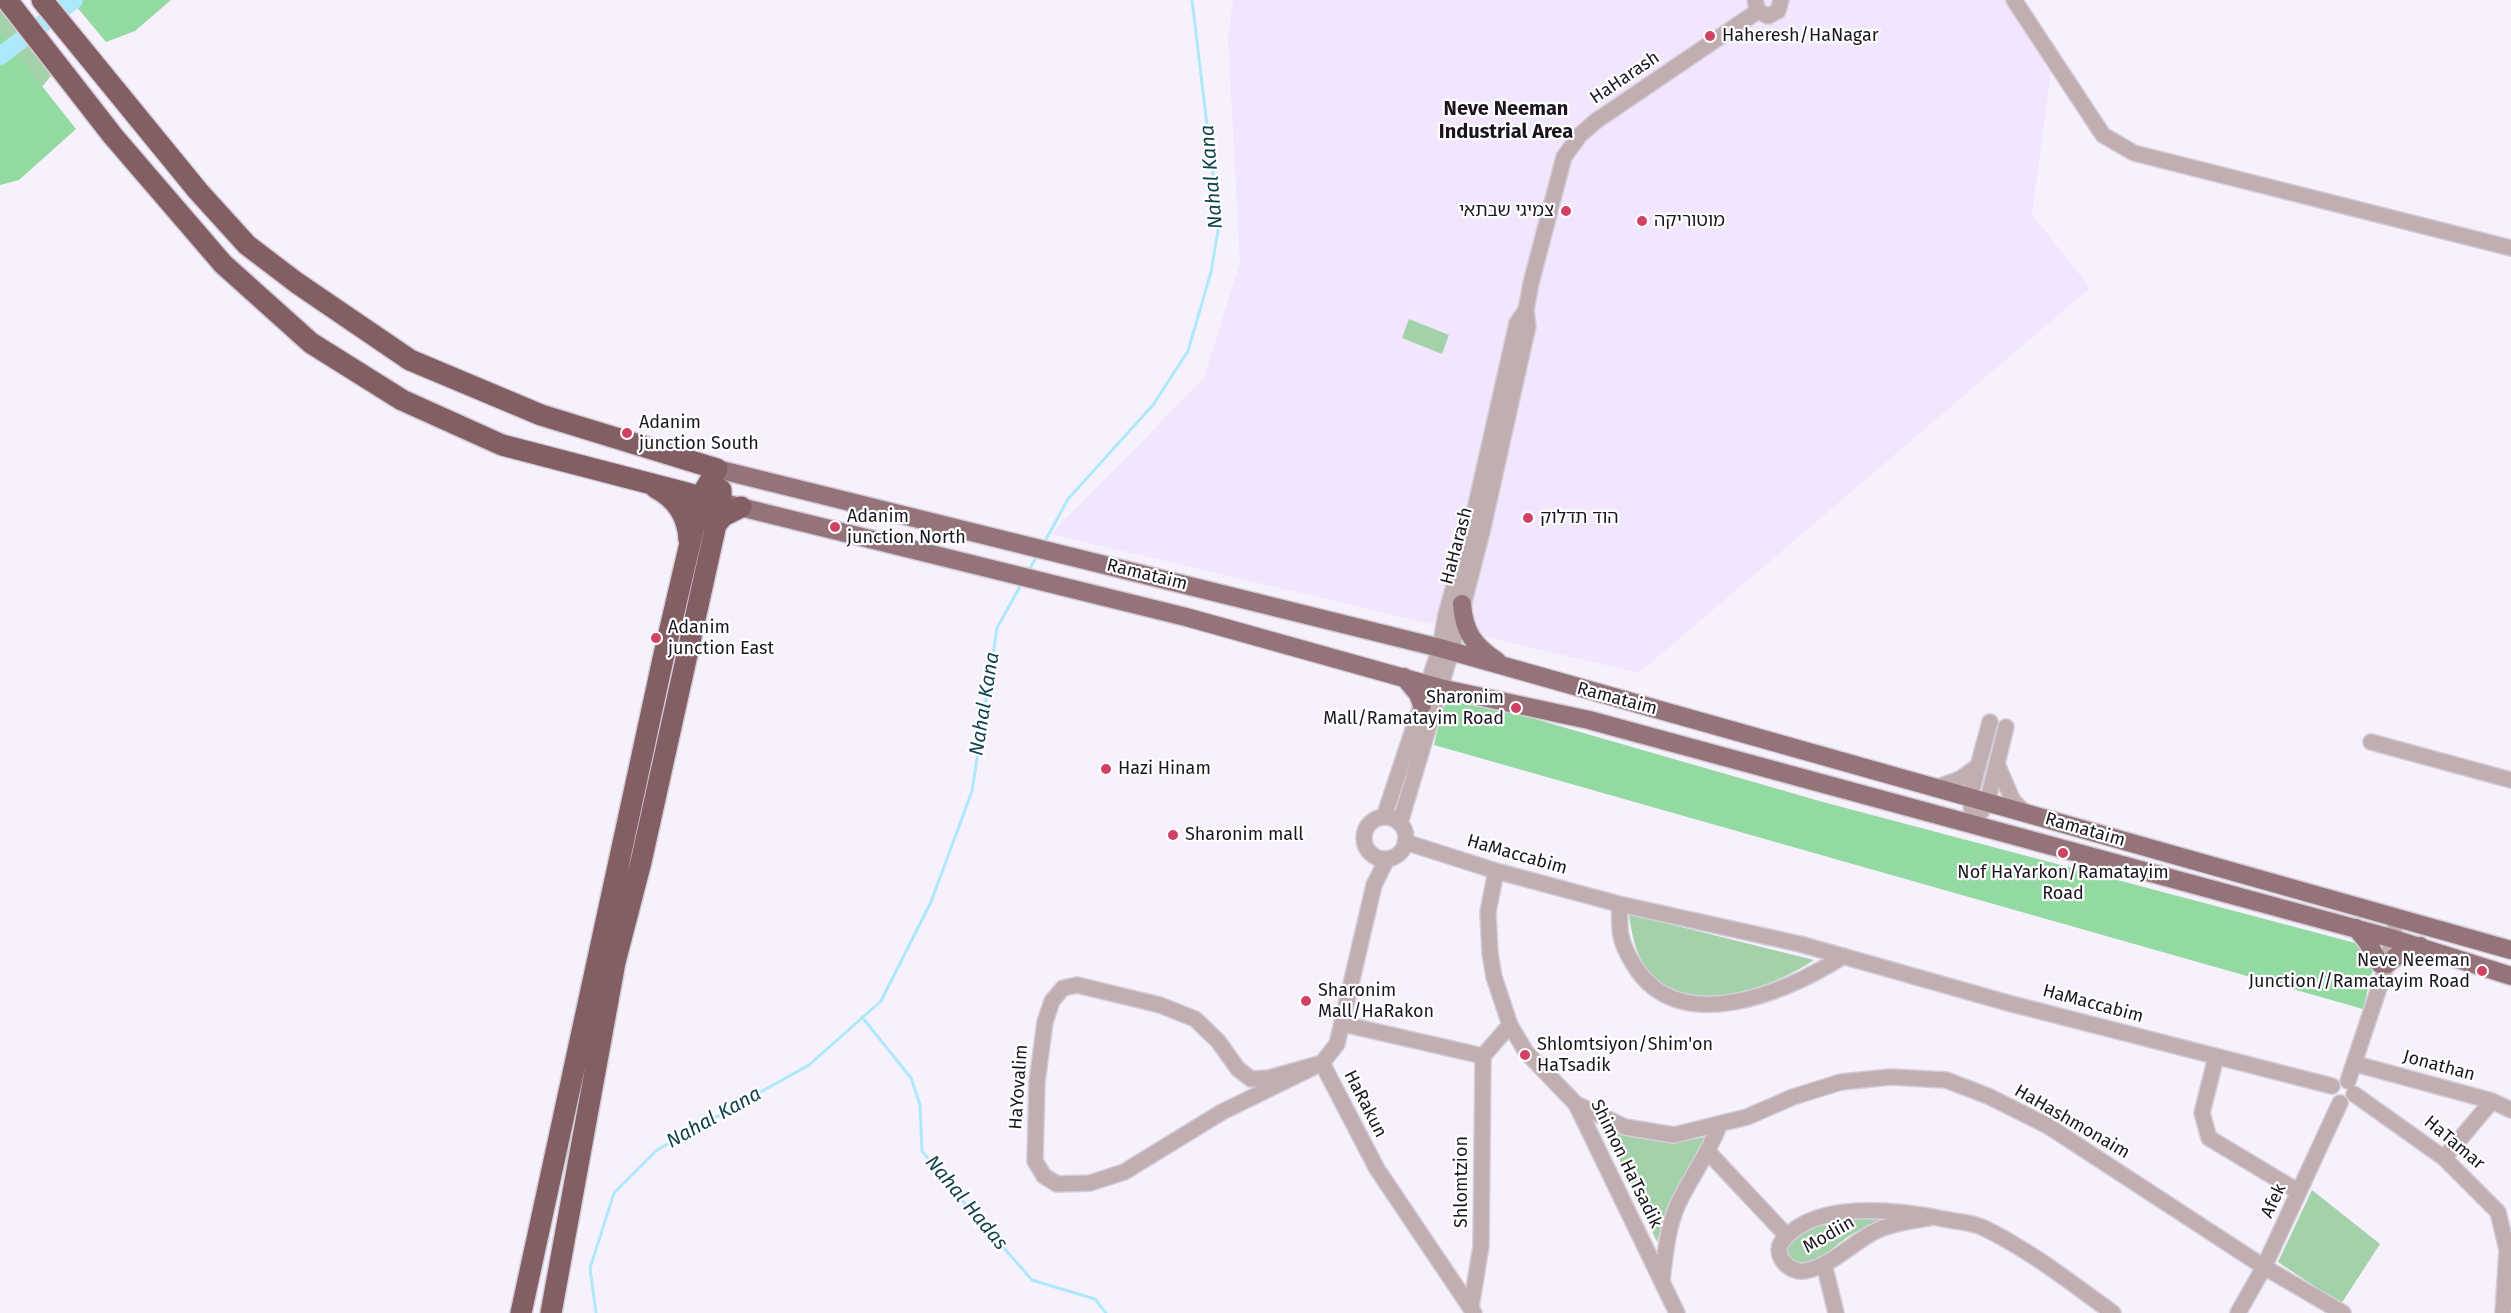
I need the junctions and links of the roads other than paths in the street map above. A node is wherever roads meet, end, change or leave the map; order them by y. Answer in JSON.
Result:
{"nodes":[{"id":1,"x":7,"y":0,"type":"edge"},
{"id":2,"x":42,"y":0,"type":"edge"},
{"id":3,"x":1781,"y":0,"type":"edge"},
{"id":4,"x":2014,"y":0,"type":"edge"},
{"id":5,"x":1757,"y":5,"type":"edge"},
{"id":6,"x":2511,"y":248,"type":"edge"},
{"id":7,"x":1526,"y":310,"type":"junction"},
{"id":8,"x":717,"y":469,"type":"junction"},
{"id":9,"x":648,"y":483,"type":"junction"},
{"id":10,"x":721,"y":502,"type":"junction"},
{"id":11,"x":690,"y":551,"type":"junction"},
{"id":12,"x":1462,"y":604,"type":"junction"},
{"id":13,"x":1445,"y":650,"type":"junction"},
{"id":14,"x":1509,"y":669,"type":"junction"},
{"id":15,"x":1436,"y":694,"type":"junction"},
{"id":16,"x":1990,"y":722,"type":"dead end"},
{"id":17,"x":2006,"y":727,"type":"dead end"},
{"id":18,"x":2371,"y":742,"type":"dead end"},
{"id":19,"x":1998,"y":764,"type":"junction"},
{"id":20,"x":1978,"y":766,"type":"junction"},
{"id":21,"x":2511,"y":780,"type":"edge"},
{"id":22,"x":1938,"y":786,"type":"junction"},
{"id":23,"x":1979,"y":800,"type":"junction"},
{"id":24,"x":2027,"y":814,"type":"junction"},
{"id":25,"x":1384,"y":817,"type":"junction"},
{"id":26,"x":1400,"y":824,"type":"junction"},
{"id":27,"x":1973,"y":825,"type":"junction"},
{"id":28,"x":1405,"y":842,"type":"junction"},
{"id":29,"x":1380,"y":857,"type":"junction"},
{"id":30,"x":1496,"y":871,"type":"junction"},
{"id":31,"x":1619,"y":904,"type":"junction"},
{"id":32,"x":2397,"y":917,"type":"junction"},
{"id":33,"x":2356,"y":928,"type":"junction"},
{"id":34,"x":2390,"y":937,"type":"junction"},
{"id":35,"x":2420,"y":946,"type":"junction"},
{"id":36,"x":2511,"y":950,"type":"edge"},
{"id":37,"x":1844,"y":956,"type":"junction"},
{"id":38,"x":2382,"y":970,"type":"junction"},
{"id":39,"x":2511,"y":976,"type":"edge"},
{"id":40,"x":1343,"y":1024,"type":"junction"},
{"id":41,"x":1510,"y":1024,"type":"junction"},
{"id":42,"x":1483,"y":1056,"type":"junction"},
{"id":43,"x":2216,"y":1057,"type":"junction"},
{"id":44,"x":1322,"y":1063,"type":"junction"},
{"id":45,"x":2356,"y":1064,"type":"junction"},
{"id":46,"x":2332,"y":1086,"type":"junction"},
{"id":47,"x":2351,"y":1088,"type":"junction"},
{"id":48,"x":2492,"y":1101,"type":"junction"},
{"id":49,"x":2340,"y":1103,"type":"junction"},
{"id":50,"x":1576,"y":1104,"type":"junction"},
{"id":51,"x":2511,"y":1110,"type":"edge"},
{"id":52,"x":1719,"y":1126,"type":"junction"},
{"id":53,"x":1709,"y":1153,"type":"junction"},
{"id":54,"x":2444,"y":1158,"type":"junction"},
{"id":55,"x":2299,"y":1192,"type":"junction"},
{"id":56,"x":1934,"y":1217,"type":"junction"},
{"id":57,"x":1787,"y":1236,"type":"junction"},
{"id":58,"x":1824,"y":1264,"type":"junction"},
{"id":59,"x":2264,"y":1267,"type":"junction"},
{"id":60,"x":1662,"y":1281,"type":"junction"},
{"id":61,"x":1472,"y":1310,"type":"edge"},
{"id":62,"x":521,"y":1313,"type":"edge"},
{"id":63,"x":551,"y":1313,"type":"edge"},
{"id":64,"x":1677,"y":1313,"type":"edge"},
{"id":65,"x":1836,"y":1313,"type":"edge"},
{"id":66,"x":2113,"y":1313,"type":"edge"},
{"id":67,"x":2238,"y":1313,"type":"edge"},
{"id":68,"x":2343,"y":1313,"type":"edge"},
{"id":69,"x":2503,"y":1313,"type":"edge"}],
"edges":[{"from":1,"to":9,"type":"highway"},
{"from":2,"to":8,"type":"highway"},
{"from":3,"to":5,"type":"street","name":"HaHarash"},
{"from":4,"to":6,"type":"street"},
{"from":5,"to":7,"type":"street","name":"HaHarash"},
{"from":7,"to":12,"type":"street","name":"HaHarash"},
{"from":7,"to":13,"type":"street","name":"HaHarash"},
{"from":8,"to":10,"type":"highway"},
{"from":8,"to":13,"type":"main road","name":"Ramataim"},
{"from":9,"to":10,"type":"highway"},
{"from":9,"to":11,"type":"highway"},
{"from":10,"to":11,"type":"highway"},
{"from":10,"to":15,"type":"main road","name":"Ramataim"},
{"from":10,"to":63,"type":"highway"},
{"from":11,"to":62,"type":"highway"},
{"from":12,"to":13,"type":"street","name":"HaHarash"},
{"from":12,"to":14,"type":"main road"},
{"from":13,"to":14,"type":"main road","name":"Ramataim"},
{"from":13,"to":15,"type":"street"},
{"from":14,"to":22,"type":"main road","name":"Ramataim"},
{"from":15,"to":25,"type":"street"},
{"from":15,"to":26,"type":"street"},
{"from":15,"to":27,"type":"main road","name":"Ramataim"},
{"from":16,"to":20,"type":"street"},
{"from":17,"to":19,"type":"street"},
{"from":18,"to":21,"type":"street"},
{"from":19,"to":23,"type":"street"},
{"from":19,"to":24,"type":"street"},
{"from":20,"to":22,"type":"street"},
{"from":20,"to":23,"type":"street"},
{"from":22,"to":23,"type":"main road","name":"Ramataim"},
{"from":23,"to":24,"type":"main road","name":"Ramataim"},
{"from":23,"to":27,"type":"street"},
{"from":24,"to":32,"type":"main road","name":"Ramataim"},
{"from":25,"to":26,"type":"street"},
{"from":25,"to":29,"type":"street"},
{"from":26,"to":28,"type":"street"},
{"from":27,"to":33,"type":"main road","name":"Ramataim"},
{"from":28,"to":29,"type":"street"},
{"from":28,"to":30,"type":"street","name":"HaMaccabim"},
{"from":29,"to":40,"type":"street","name":"HaRakun"},
{"from":30,"to":31,"type":"street","name":"HaMaccabim"},
{"from":30,"to":41,"type":"street","name":"Shimon HaTsadik"},
{"from":31,"to":37,"type":"street","name":"HaMaccabim"},
{"from":31,"to":37,"type":"street"},
{"from":32,"to":34,"type":"street"},
{"from":32,"to":36,"type":"main road","name":"Ramataim"},
{"from":33,"to":34,"type":"main road","name":"Ramataim"},
{"from":33,"to":38,"type":"main road"},
{"from":34,"to":35,"type":"main road","name":"Ramataim"},
{"from":34,"to":38,"type":"street"},
{"from":35,"to":38,"type":"main road"},
{"from":35,"to":39,"type":"main road","name":"Ramataim"},
{"from":37,"to":43,"type":"street","name":"HaMaccabim"},
{"from":38,"to":45,"type":"street"},
{"from":40,"to":42,"type":"street"},
{"from":40,"to":44,"type":"street","name":"HaRakun"},
{"from":41,"to":42,"type":"street"},
{"from":41,"to":50,"type":"street","name":"Shimon HaTsadik"},
{"from":42,"to":61,"type":"street","name":"Shlomtzion"},
{"from":43,"to":46,"type":"street","name":"HaMaccabim"},
{"from":43,"to":55,"type":"street"},
{"from":44,"to":44,"type":"street","name":"HaYovalim"},
{"from":44,"to":61,"type":"street","name":"HaRakun"},
{"from":45,"to":47,"type":"street"},
{"from":45,"to":48,"type":"street","name":"Jonathan"},
{"from":46,"to":47,"type":"street"},
{"from":46,"to":49,"type":"street"},
{"from":47,"to":49,"type":"street"},
{"from":47,"to":54,"type":"street","name":"HaTamar"},
{"from":48,"to":51,"type":"street","name":"Jonathan"},
{"from":48,"to":54,"type":"street"},
{"from":49,"to":55,"type":"street","name":"Afek"},
{"from":50,"to":52,"type":"street","name":"HaHashmonaim"},
{"from":50,"to":60,"type":"street","name":"Shimon HaTsadik"},
{"from":52,"to":53,"type":"street"},
{"from":52,"to":59,"type":"street","name":"HaHashmonaim"},
{"from":53,"to":57,"type":"street"},
{"from":53,"to":60,"type":"street"},
{"from":54,"to":69,"type":"street","name":"HaTamar"},
{"from":55,"to":59,"type":"street","name":"Afek"},
{"from":56,"to":57,"type":"street","name":"Modiin"},
{"from":56,"to":58,"type":"street","name":"Modiin"},
{"from":56,"to":66,"type":"street","name":"Modiin"},
{"from":57,"to":58,"type":"street","name":"Modiin"},
{"from":58,"to":65,"type":"street"},
{"from":59,"to":67,"type":"street","name":"Afek"},
{"from":59,"to":68,"type":"street","name":"HaHashmonaim"},
{"from":60,"to":64,"type":"street","name":"Shimon HaTsadik"}]}
